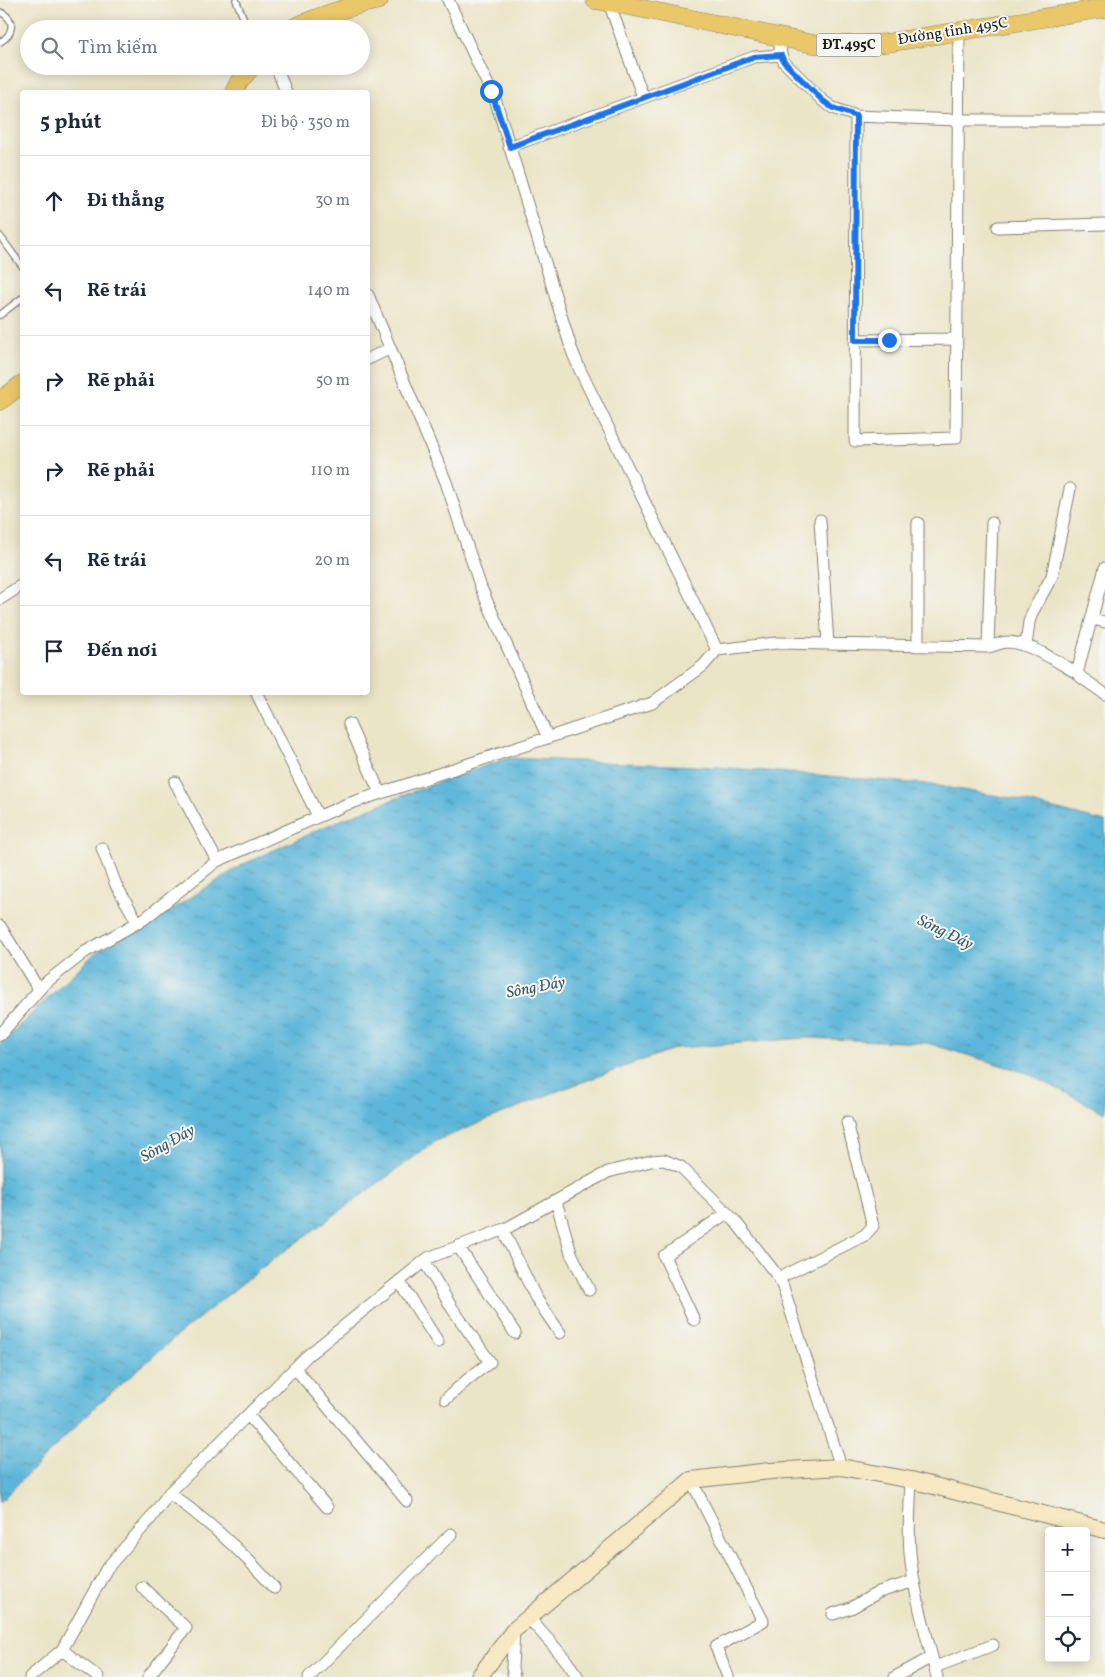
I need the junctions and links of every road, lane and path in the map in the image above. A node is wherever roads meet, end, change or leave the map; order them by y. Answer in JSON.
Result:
{"nodes":[{"id":1,"x":236,"y":0,"type":"edge"},
{"id":2,"x":379,"y":0,"type":"edge"},
{"id":3,"x":448,"y":0,"type":"edge"},
{"id":4,"x":604,"y":1,"type":"edge"},
{"id":5,"x":1105,"y":8,"type":"edge"},
{"id":6,"x":0,"y":12,"type":"edge"},
{"id":7,"x":244,"y":20,"type":"edge"},
{"id":8,"x":308,"y":20,"type":"edge"},
{"id":9,"x":959,"y":31,"type":"junction"},
{"id":10,"x":0,"y":42,"type":"edge"},
{"id":11,"x":780,"y":46,"type":"junction"},
{"id":12,"x":245,"y":75,"type":"edge"},
{"id":13,"x":279,"y":75,"type":"edge"},
{"id":14,"x":235,"y":90,"type":"edge"},
{"id":15,"x":285,"y":90,"type":"edge"},
{"id":16,"x":642,"y":97,"type":"junction"},
{"id":17,"x":856,"y":116,"type":"junction"},
{"id":18,"x":958,"y":120,"type":"junction"},
{"id":19,"x":1105,"y":120,"type":"edge"},
{"id":20,"x":510,"y":147,"type":"junction"},
{"id":21,"x":1105,"y":224,"type":"edge"},
{"id":22,"x":998,"y":227,"type":"dead end"},
{"id":23,"x":0,"y":236,"type":"edge"},
{"id":24,"x":20,"y":263,"type":"edge"},
{"id":25,"x":20,"y":299,"type":"edge"},
{"id":26,"x":370,"y":301,"type":"edge"},
{"id":27,"x":0,"y":314,"type":"edge"},
{"id":28,"x":957,"y":339,"type":"junction"},
{"id":29,"x":855,"y":340,"type":"junction"},
{"id":30,"x":389,"y":350,"type":"junction"},
{"id":31,"x":370,"y":358,"type":"edge"},
{"id":32,"x":20,"y":386,"type":"edge"},
{"id":33,"x":0,"y":401,"type":"edge"},
{"id":34,"x":1070,"y":489,"type":"dead end"},
{"id":35,"x":820,"y":520,"type":"dead end"},
{"id":36,"x":918,"y":523,"type":"dead end"},
{"id":37,"x":992,"y":523,"type":"dead end"},
{"id":38,"x":1105,"y":568,"type":"edge"},
{"id":39,"x":20,"y":586,"type":"edge"},
{"id":40,"x":0,"y":599,"type":"edge"},
{"id":41,"x":1092,"y":619,"type":"junction"},
{"id":42,"x":1105,"y":622,"type":"edge"},
{"id":43,"x":828,"y":644,"type":"junction"},
{"id":44,"x":918,"y":646,"type":"junction"},
{"id":45,"x":1026,"y":646,"type":"junction"},
{"id":46,"x":988,"y":647,"type":"junction"},
{"id":47,"x":717,"y":650,"type":"junction"},
{"id":48,"x":1077,"y":673,"type":"junction"},
{"id":49,"x":1105,"y":694,"type":"edge"},
{"id":50,"x":258,"y":695,"type":"edge"},
{"id":51,"x":349,"y":724,"type":"dead end"},
{"id":52,"x":548,"y":738,"type":"junction"},
{"id":53,"x":175,"y":782,"type":"dead end"},
{"id":54,"x":380,"y":793,"type":"junction"},
{"id":55,"x":318,"y":816,"type":"junction"},
{"id":56,"x":102,"y":848,"type":"dead end"},
{"id":57,"x":216,"y":861,"type":"junction"},
{"id":58,"x":138,"y":923,"type":"junction"},
{"id":59,"x":0,"y":926,"type":"edge"},
{"id":60,"x":39,"y":990,"type":"junction"},
{"id":61,"x":0,"y":1035,"type":"edge"},
{"id":62,"x":846,"y":1122,"type":"dead end"},
{"id":63,"x":556,"y":1201,"type":"junction"},
{"id":64,"x":727,"y":1213,"type":"junction"},
{"id":65,"x":503,"y":1230,"type":"junction"},
{"id":66,"x":458,"y":1246,"type":"junction"},
{"id":67,"x":424,"y":1262,"type":"junction"},
{"id":68,"x":779,"y":1278,"type":"junction"},
{"id":69,"x":399,"y":1281,"type":"junction"},
{"id":70,"x":589,"y":1290,"type":"dead end"},
{"id":71,"x":694,"y":1320,"type":"dead end"},
{"id":72,"x":515,"y":1333,"type":"dead end"},
{"id":73,"x":560,"y":1333,"type":"dead end"},
{"id":74,"x":438,"y":1342,"type":"dead end"},
{"id":75,"x":295,"y":1368,"type":"junction"},
{"id":76,"x":446,"y":1399,"type":"dead end"},
{"id":77,"x":248,"y":1415,"type":"junction"},
{"id":78,"x":841,"y":1467,"type":"junction"},
{"id":79,"x":691,"y":1480,"type":"junction"},
{"id":80,"x":911,"y":1480,"type":"junction"},
{"id":81,"x":169,"y":1493,"type":"junction"},
{"id":82,"x":407,"y":1501,"type":"dead end"},
{"id":83,"x":327,"y":1506,"type":"dead end"},
{"id":84,"x":1105,"y":1530,"type":"edge"},
{"id":85,"x":451,"y":1534,"type":"dead end"},
{"id":86,"x":914,"y":1581,"type":"junction"},
{"id":87,"x":142,"y":1587,"type":"dead end"},
{"id":88,"x":274,"y":1588,"type":"dead end"},
{"id":89,"x":833,"y":1614,"type":"dead end"},
{"id":90,"x":529,"y":1618,"type":"junction"},
{"id":91,"x":514,"y":1630,"type":"junction"},
{"id":92,"x":993,"y":1645,"type":"dead end"},
{"id":93,"x":62,"y":1650,"type":"junction"},
{"id":94,"x":935,"y":1667,"type":"edge"},
{"id":95,"x":30,"y":1677,"type":"edge"},
{"id":96,"x":98,"y":1677,"type":"edge"},
{"id":97,"x":148,"y":1677,"type":"edge"},
{"id":98,"x":309,"y":1677,"type":"edge"},
{"id":99,"x":479,"y":1677,"type":"edge"},
{"id":100,"x":514,"y":1677,"type":"edge"},
{"id":101,"x":578,"y":1677,"type":"edge"},
{"id":102,"x":728,"y":1677,"type":"edge"},
{"id":103,"x":895,"y":1677,"type":"edge"}],
"edges":[{"from":1,"to":7,"type":"lane"},
{"from":2,"to":8,"type":"main road"},
{"from":3,"to":20,"type":"street"},
{"from":4,"to":11,"type":"main road","name":"Đường tỉnh 495C","number":"ĐT.495C"},
{"from":4,"to":16,"type":"street"},
{"from":5,"to":9,"type":"main road","name":"Đường tỉnh 495C","number":"ĐT.495C"},
{"from":6,"to":10,"type":"lane"},
{"from":9,"to":11,"type":"main road","name":"Đường tỉnh 495C","number":"ĐT.495C"},
{"from":9,"to":18,"type":"street"},
{"from":11,"to":16,"type":"street"},
{"from":11,"to":17,"type":"street"},
{"from":12,"to":14,"type":"main road"},
{"from":13,"to":15,"type":"street"},
{"from":16,"to":20,"type":"street"},
{"from":17,"to":18,"type":"street"},
{"from":17,"to":29,"type":"street"},
{"from":18,"to":19,"type":"street"},
{"from":18,"to":28,"type":"street"},
{"from":20,"to":47,"type":"street"},
{"from":21,"to":22,"type":"street"},
{"from":23,"to":24,"type":"lane"},
{"from":25,"to":27,"type":"lane"},
{"from":26,"to":30,"type":"street"},
{"from":28,"to":29,"type":"street"},
{"from":28,"to":29,"type":"street"},
{"from":30,"to":31,"type":"street"},
{"from":30,"to":52,"type":"street"},
{"from":32,"to":33,"type":"main road"},
{"from":34,"to":45,"type":"street"},
{"from":35,"to":43,"type":"street"},
{"from":36,"to":44,"type":"street"},
{"from":37,"to":46,"type":"street"},
{"from":38,"to":41,"type":"street"},
{"from":39,"to":40,"type":"street"},
{"from":41,"to":42,"type":"street"},
{"from":41,"to":48,"type":"street"},
{"from":43,"to":44,"type":"street"},
{"from":43,"to":47,"type":"street"},
{"from":44,"to":46,"type":"street"},
{"from":45,"to":46,"type":"street"},
{"from":45,"to":48,"type":"street"},
{"from":47,"to":52,"type":"street"},
{"from":48,"to":49,"type":"street"},
{"from":50,"to":55,"type":"street"},
{"from":51,"to":54,"type":"street"},
{"from":52,"to":54,"type":"street"},
{"from":53,"to":57,"type":"street"},
{"from":54,"to":55,"type":"street"},
{"from":55,"to":57,"type":"street"},
{"from":56,"to":58,"type":"street"},
{"from":57,"to":58,"type":"street"},
{"from":58,"to":60,"type":"street"},
{"from":59,"to":60,"type":"street"},
{"from":60,"to":61,"type":"street"},
{"from":62,"to":68,"type":"street"},
{"from":63,"to":64,"type":"street"},
{"from":63,"to":65,"type":"street"},
{"from":63,"to":70,"type":"street"},
{"from":64,"to":68,"type":"street"},
{"from":64,"to":71,"type":"street"},
{"from":65,"to":66,"type":"street"},
{"from":65,"to":73,"type":"street"},
{"from":66,"to":67,"type":"street"},
{"from":66,"to":72,"type":"street"},
{"from":67,"to":69,"type":"street"},
{"from":67,"to":76,"type":"street"},
{"from":68,"to":78,"type":"street"},
{"from":69,"to":74,"type":"street"},
{"from":69,"to":75,"type":"street"},
{"from":75,"to":77,"type":"street"},
{"from":75,"to":82,"type":"street"},
{"from":77,"to":81,"type":"street"},
{"from":77,"to":83,"type":"street"},
{"from":78,"to":79,"type":"main road"},
{"from":78,"to":80,"type":"main road"},
{"from":79,"to":90,"type":"main road"},
{"from":79,"to":102,"type":"street"},
{"from":80,"to":84,"type":"main road"},
{"from":80,"to":86,"type":"street"},
{"from":81,"to":88,"type":"street"},
{"from":81,"to":93,"type":"street"},
{"from":85,"to":98,"type":"street"},
{"from":86,"to":89,"type":"street"},
{"from":86,"to":94,"type":"street"},
{"from":87,"to":97,"type":"street"},
{"from":90,"to":91,"type":"main road"},
{"from":90,"to":101,"type":"street"},
{"from":91,"to":99,"type":"main road"},
{"from":91,"to":100,"type":"street"},
{"from":92,"to":94,"type":"street"},
{"from":93,"to":95,"type":"street"},
{"from":93,"to":96,"type":"street"},
{"from":94,"to":103,"type":"street"}]}
